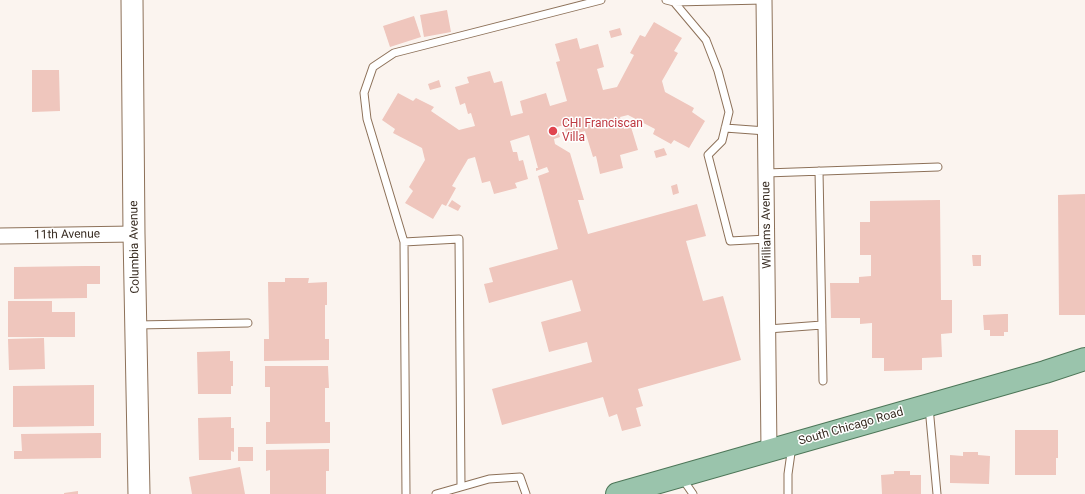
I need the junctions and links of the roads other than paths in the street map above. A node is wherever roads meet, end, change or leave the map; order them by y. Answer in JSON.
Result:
{"nodes":[{"id":1,"x":132,"y":0,"type":"edge"},
{"id":2,"x":601,"y":0,"type":"edge"},
{"id":3,"x":666,"y":0,"type":"edge"},
{"id":4,"x":764,"y":0,"type":"edge"},
{"id":5,"x":674,"y":2,"type":"junction"},
{"id":6,"x":725,"y":128,"type":"junction"},
{"id":7,"x":766,"y":131,"type":"junction"},
{"id":8,"x":938,"y":167,"type":"dead end"},
{"id":9,"x":819,"y":172,"type":"junction"},
{"id":10,"x":766,"y":173,"type":"junction"},
{"id":11,"x":134,"y":234,"type":"junction"},
{"id":12,"x":0,"y":236,"type":"edge"},
{"id":13,"x":767,"y":240,"type":"junction"},
{"id":14,"x":404,"y":242,"type":"junction"},
{"id":15,"x":248,"y":323,"type":"dead end"},
{"id":16,"x":136,"y":325,"type":"junction"},
{"id":17,"x":822,"y":325,"type":"junction"},
{"id":18,"x":768,"y":329,"type":"junction"},
{"id":19,"x":1085,"y":359,"type":"edge"},
{"id":20,"x":823,"y":381,"type":"dead end"},
{"id":21,"x":929,"y":405,"type":"junction"},
{"id":22,"x":792,"y":444,"type":"junction"},
{"id":23,"x":769,"y":450,"type":"junction"},
{"id":24,"x":681,"y":476,"type":"junction"},
{"id":25,"x":461,"y":486,"type":"junction"},
{"id":26,"x":139,"y":494,"type":"edge"},
{"id":27,"x":406,"y":494,"type":"edge"},
{"id":28,"x":436,"y":494,"type":"edge"},
{"id":29,"x":526,"y":494,"type":"edge"},
{"id":30,"x":617,"y":494,"type":"edge"},
{"id":31,"x":693,"y":494,"type":"edge"},
{"id":32,"x":788,"y":494,"type":"edge"},
{"id":33,"x":937,"y":494,"type":"edge"}],
"edges":[{"from":1,"to":11,"type":"street","name":"Columbia Avenue"},
{"from":2,"to":14,"type":"lane"},
{"from":3,"to":5,"type":"lane"},
{"from":4,"to":5,"type":"lane"},
{"from":4,"to":7,"type":"street","name":"Williams Avenue"},
{"from":5,"to":6,"type":"lane"},
{"from":6,"to":7,"type":"lane"},
{"from":6,"to":13,"type":"lane"},
{"from":7,"to":10,"type":"street","name":"Williams Avenue"},
{"from":8,"to":9,"type":"lane"},
{"from":9,"to":10,"type":"lane"},
{"from":9,"to":17,"type":"lane"},
{"from":10,"to":13,"type":"street","name":"Williams Avenue"},
{"from":11,"to":12,"type":"street","name":"11th Avenue"},
{"from":11,"to":16,"type":"street","name":"Columbia Avenue"},
{"from":13,"to":18,"type":"street","name":"Williams Avenue"},
{"from":14,"to":25,"type":"lane"},
{"from":14,"to":27,"type":"lane"},
{"from":15,"to":16,"type":"lane"},
{"from":16,"to":26,"type":"street","name":"Columbia Avenue"},
{"from":17,"to":18,"type":"lane"},
{"from":17,"to":20,"type":"lane"},
{"from":18,"to":23,"type":"street","name":"Williams Avenue"},
{"from":19,"to":21,"type":"main road","name":"South Chicago Road"},
{"from":21,"to":22,"type":"main road","name":"South Chicago Road"},
{"from":21,"to":33,"type":"lane"},
{"from":22,"to":23,"type":"main road","name":"South Chicago Road"},
{"from":22,"to":32,"type":"lane"},
{"from":23,"to":24,"type":"main road","name":"South Chicago Road"},
{"from":24,"to":30,"type":"main road","name":"South Chicago Road"},
{"from":24,"to":31,"type":"lane"},
{"from":25,"to":28,"type":"lane"},
{"from":25,"to":29,"type":"lane"}]}
